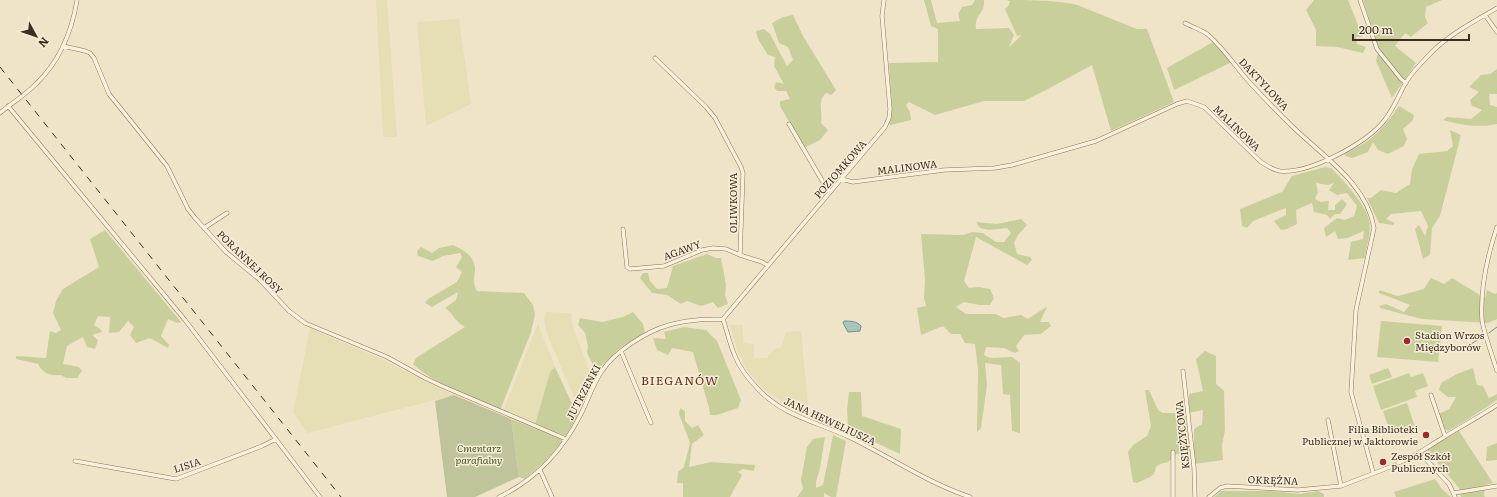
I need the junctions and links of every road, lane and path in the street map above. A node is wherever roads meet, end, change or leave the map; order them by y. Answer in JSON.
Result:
{"nodes":[{"id":1,"x":78,"y":0,"type":"edge"},
{"id":2,"x":884,"y":0,"type":"edge"},
{"id":3,"x":1360,"y":0,"type":"edge"},
{"id":4,"x":1497,"y":8,"type":"edge"},
{"id":5,"x":1485,"y":15,"type":"junction"},
{"id":6,"x":1185,"y":23,"type":"dead end"},
{"id":7,"x":1497,"y":32,"type":"edge"},
{"id":8,"x":63,"y":46,"type":"junction"},
{"id":9,"x":655,"y":58,"type":"dead end"},
{"id":10,"x":1406,"y":83,"type":"junction"},
{"id":11,"x":8,"y":106,"type":"junction"},
{"id":12,"x":0,"y":113,"type":"edge"},
{"id":13,"x":789,"y":124,"type":"dead end"},
{"id":14,"x":1329,"y":159,"type":"junction"},
{"id":15,"x":841,"y":179,"type":"junction"},
{"id":16,"x":830,"y":192,"type":"junction"},
{"id":17,"x":227,"y":213,"type":"dead end"},
{"id":18,"x":1497,"y":227,"type":"edge"},
{"id":19,"x":204,"y":228,"type":"junction"},
{"id":20,"x":623,"y":229,"type":"dead end"},
{"id":21,"x":740,"y":255,"type":"junction"},
{"id":22,"x":767,"y":265,"type":"junction"},
{"id":23,"x":723,"y":319,"type":"junction"},
{"id":24,"x":621,"y":351,"type":"junction"},
{"id":25,"x":1183,"y":371,"type":"dead end"},
{"id":26,"x":1497,"y":371,"type":"edge"},
{"id":27,"x":1431,"y":395,"type":"dead end"},
{"id":28,"x":1497,"y":405,"type":"edge"},
{"id":29,"x":1328,"y":420,"type":"dead end"},
{"id":30,"x":652,"y":423,"type":"dead end"},
{"id":31,"x":1445,"y":436,"type":"junction"},
{"id":32,"x":276,"y":439,"type":"junction"},
{"id":33,"x":566,"y":439,"type":"junction"},
{"id":34,"x":1173,"y":452,"type":"dead end"},
{"id":35,"x":1420,"y":453,"type":"junction"},
{"id":36,"x":75,"y":461,"type":"dead end"},
{"id":37,"x":540,"y":470,"type":"junction"},
{"id":38,"x":1373,"y":472,"type":"junction"},
{"id":39,"x":1340,"y":486,"type":"junction"},
{"id":40,"x":1497,"y":486,"type":"edge"},
{"id":41,"x":1455,"y":495,"type":"edge"},
{"id":42,"x":320,"y":497,"type":"edge"},
{"id":43,"x":499,"y":497,"type":"edge"},
{"id":44,"x":552,"y":497,"type":"edge"},
{"id":45,"x":970,"y":497,"type":"edge"},
{"id":46,"x":1173,"y":497,"type":"edge"},
{"id":47,"x":1195,"y":497,"type":"edge"},
{"id":48,"x":1209,"y":497,"type":"edge"}],
"edges":[{"from":1,"to":8,"type":"street"},
{"from":2,"to":15,"type":"street","name":"POZIOMKOWA"},
{"from":3,"to":10,"type":"street"},
{"from":4,"to":5,"type":"street","name":"MALINOWA"},
{"from":5,"to":7,"type":"street"},
{"from":5,"to":10,"type":"street","name":"MALINOWA"},
{"from":6,"to":14,"type":"street","name":"DAKTYLOWA"},
{"from":8,"to":11,"type":"street"},
{"from":8,"to":19,"type":"street","name":"PORANNEJ ROSY"},
{"from":9,"to":21,"type":"street","name":"OLIWKOWA"},
{"from":10,"to":14,"type":"street","name":"MALINOWA"},
{"from":11,"to":12,"type":"street"},
{"from":11,"to":32,"type":"street"},
{"from":13,"to":16,"type":"street"},
{"from":14,"to":15,"type":"street","name":"MALINOWA"},
{"from":14,"to":38,"type":"street","name":"DAKTYLOWA"},
{"from":15,"to":16,"type":"street","name":"POZIOMKOWA"},
{"from":16,"to":22,"type":"street","name":"POZIOMKOWA"},
{"from":17,"to":19,"type":"street"},
{"from":18,"to":26,"type":"street"},
{"from":19,"to":33,"type":"street","name":"PORANNEJ ROSY"},
{"from":20,"to":21,"type":"street","name":"AGAWY"},
{"from":21,"to":22,"type":"street"},
{"from":22,"to":23,"type":"street","name":"POZIOMKOWA"},
{"from":23,"to":24,"type":"street","name":"JUTRZENKI"},
{"from":23,"to":45,"type":"street","name":"JANA HEWELIUSZA"},
{"from":24,"to":30,"type":"street"},
{"from":24,"to":33,"type":"street","name":"JUTRZENKI"},
{"from":25,"to":47,"type":"street","name":"KSIĘŻYCOWA"},
{"from":27,"to":31,"type":"street"},
{"from":28,"to":31,"type":"street","name":"OKRĘŻNA"},
{"from":29,"to":39,"type":"street"},
{"from":31,"to":35,"type":"street","name":"OKRĘŻNA"},
{"from":32,"to":36,"type":"street","name":"LISIA"},
{"from":32,"to":42,"type":"street"},
{"from":33,"to":37,"type":"street","name":"JUTRZENKI"},
{"from":34,"to":46,"type":"street"},
{"from":35,"to":38,"type":"street","name":"OKRĘŻNA"},
{"from":35,"to":41,"type":"street"},
{"from":37,"to":43,"type":"street","name":"JUTRZENKI"},
{"from":37,"to":44,"type":"street"},
{"from":38,"to":39,"type":"street","name":"OKRĘŻNA"},
{"from":39,"to":48,"type":"street","name":"OKRĘŻNA"},
{"from":40,"to":41,"type":"street"}]}
